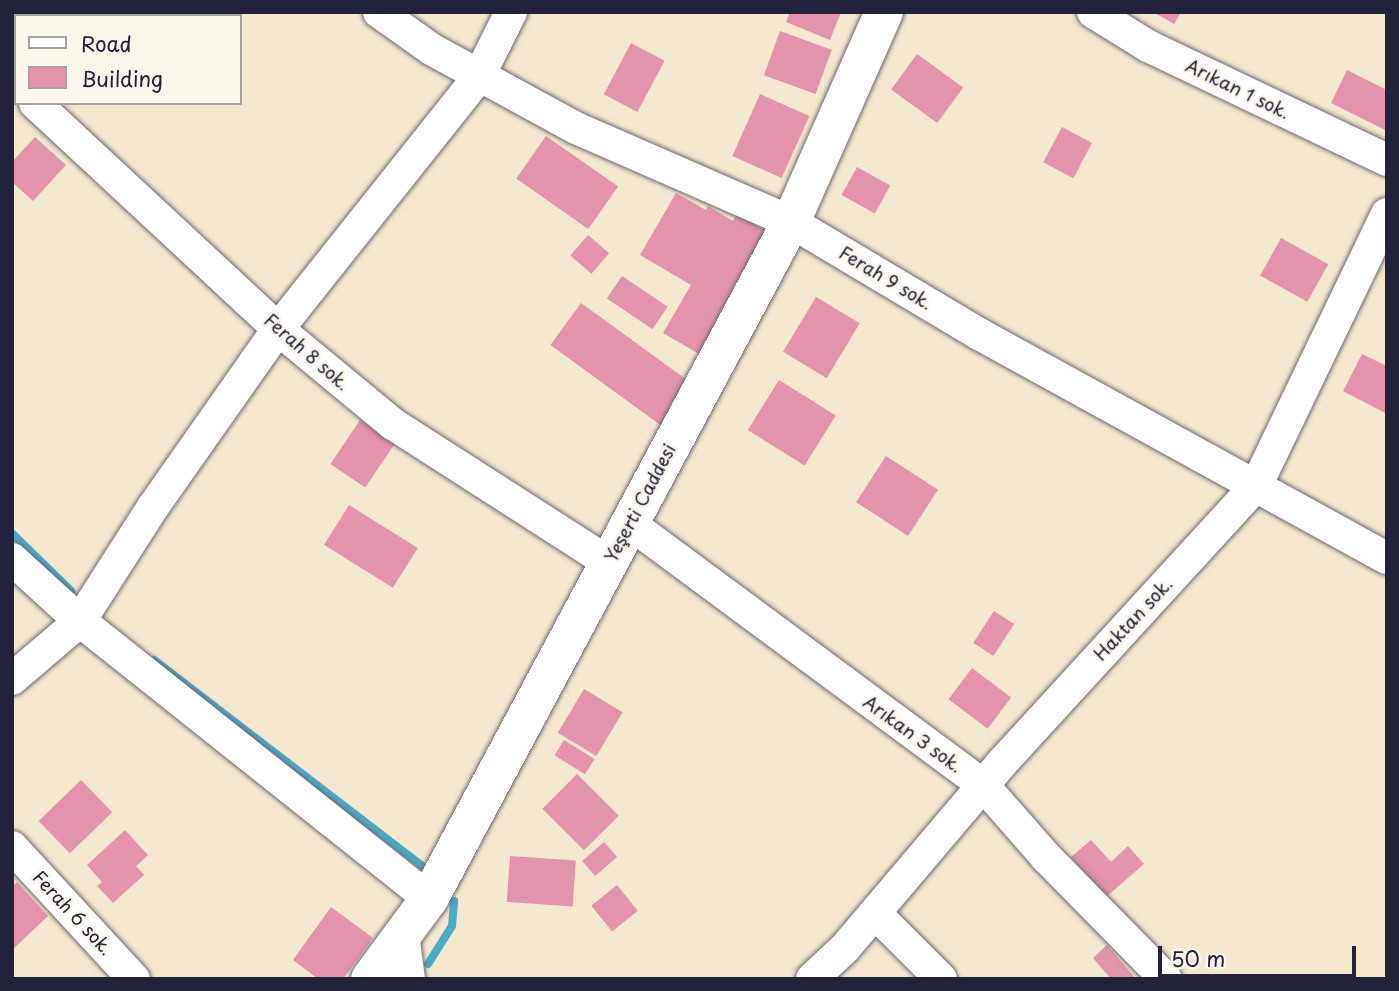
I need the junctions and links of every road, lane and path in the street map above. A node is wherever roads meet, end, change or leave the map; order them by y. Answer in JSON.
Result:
{"nodes":[{"id":1,"x":379,"y":12,"type":"edge"},
{"id":2,"x":511,"y":12,"type":"edge"},
{"id":3,"x":884,"y":12,"type":"edge"},
{"id":4,"x":1093,"y":12,"type":"edge"},
{"id":5,"x":479,"y":76,"type":"junction"},
{"id":6,"x":37,"y":105,"type":"edge"},
{"id":7,"x":1387,"y":160,"type":"edge"},
{"id":8,"x":1387,"y":214,"type":"edge"},
{"id":9,"x":791,"y":222,"type":"junction"},
{"id":10,"x":278,"y":329,"type":"junction"},
{"id":11,"x":1256,"y":486,"type":"junction"},
{"id":12,"x":629,"y":523,"type":"junction"},
{"id":13,"x":1387,"y":558,"type":"edge"},
{"id":14,"x":12,"y":559,"type":"edge"},
{"id":15,"x":608,"y":562,"type":"junction"},
{"id":16,"x":80,"y":621,"type":"junction"},
{"id":17,"x":12,"y":679,"type":"edge"},
{"id":18,"x":983,"y":785,"type":"junction"},
{"id":19,"x":12,"y":847,"type":"edge"},
{"id":20,"x":429,"y":899,"type":"junction"},
{"id":21,"x":875,"y":912,"type":"junction"},
{"id":22,"x":403,"y":934,"type":"junction"},
{"id":23,"x":134,"y":979,"type":"edge"},
{"id":24,"x":370,"y":979,"type":"edge"},
{"id":25,"x":409,"y":979,"type":"edge"},
{"id":26,"x":812,"y":979,"type":"edge"},
{"id":27,"x":941,"y":979,"type":"edge"},
{"id":28,"x":1166,"y":979,"type":"edge"}],
"edges":[{"from":1,"to":5,"type":"street","name":"Ferah 9 sok."},
{"from":2,"to":5,"type":"street"},
{"from":3,"to":9,"type":"street","name":"Yeşerti Caddesi"},
{"from":4,"to":7,"type":"street","name":"Arıkan 1 sok."},
{"from":5,"to":9,"type":"street","name":"Ferah 9 sok."},
{"from":5,"to":10,"type":"street"},
{"from":6,"to":10,"type":"street","name":"Ferah 8 sok."},
{"from":8,"to":11,"type":"street","name":"Haktan sok."},
{"from":9,"to":11,"type":"street","name":"Ferah 9 sok."},
{"from":9,"to":12,"type":"street","name":"Yeşerti Caddesi"},
{"from":10,"to":15,"type":"street","name":"Ferah 8 sok."},
{"from":10,"to":16,"type":"street"},
{"from":11,"to":13,"type":"street","name":"Ferah 9 sok."},
{"from":11,"to":18,"type":"street","name":"Haktan sok."},
{"from":12,"to":15,"type":"street","name":"Yeşerti Caddesi"},
{"from":12,"to":18,"type":"street","name":"Arıkan 3 sok."},
{"from":14,"to":16,"type":"street"},
{"from":15,"to":20,"type":"street","name":"Yeşerti Caddesi"},
{"from":16,"to":17,"type":"street"},
{"from":16,"to":20,"type":"street"},
{"from":18,"to":21,"type":"street","name":"Haktan sok."},
{"from":18,"to":28,"type":"street","name":"Arıkan 3 sok."},
{"from":19,"to":23,"type":"street","name":"Ferah 6 sok."},
{"from":20,"to":22,"type":"street","name":"Yeşerti Caddesi"},
{"from":21,"to":26,"type":"street","name":"Haktan sok."},
{"from":21,"to":27,"type":"street"},
{"from":22,"to":24,"type":"street","name":"Yeşerti Caddesi"},
{"from":22,"to":25,"type":"street"}]}
